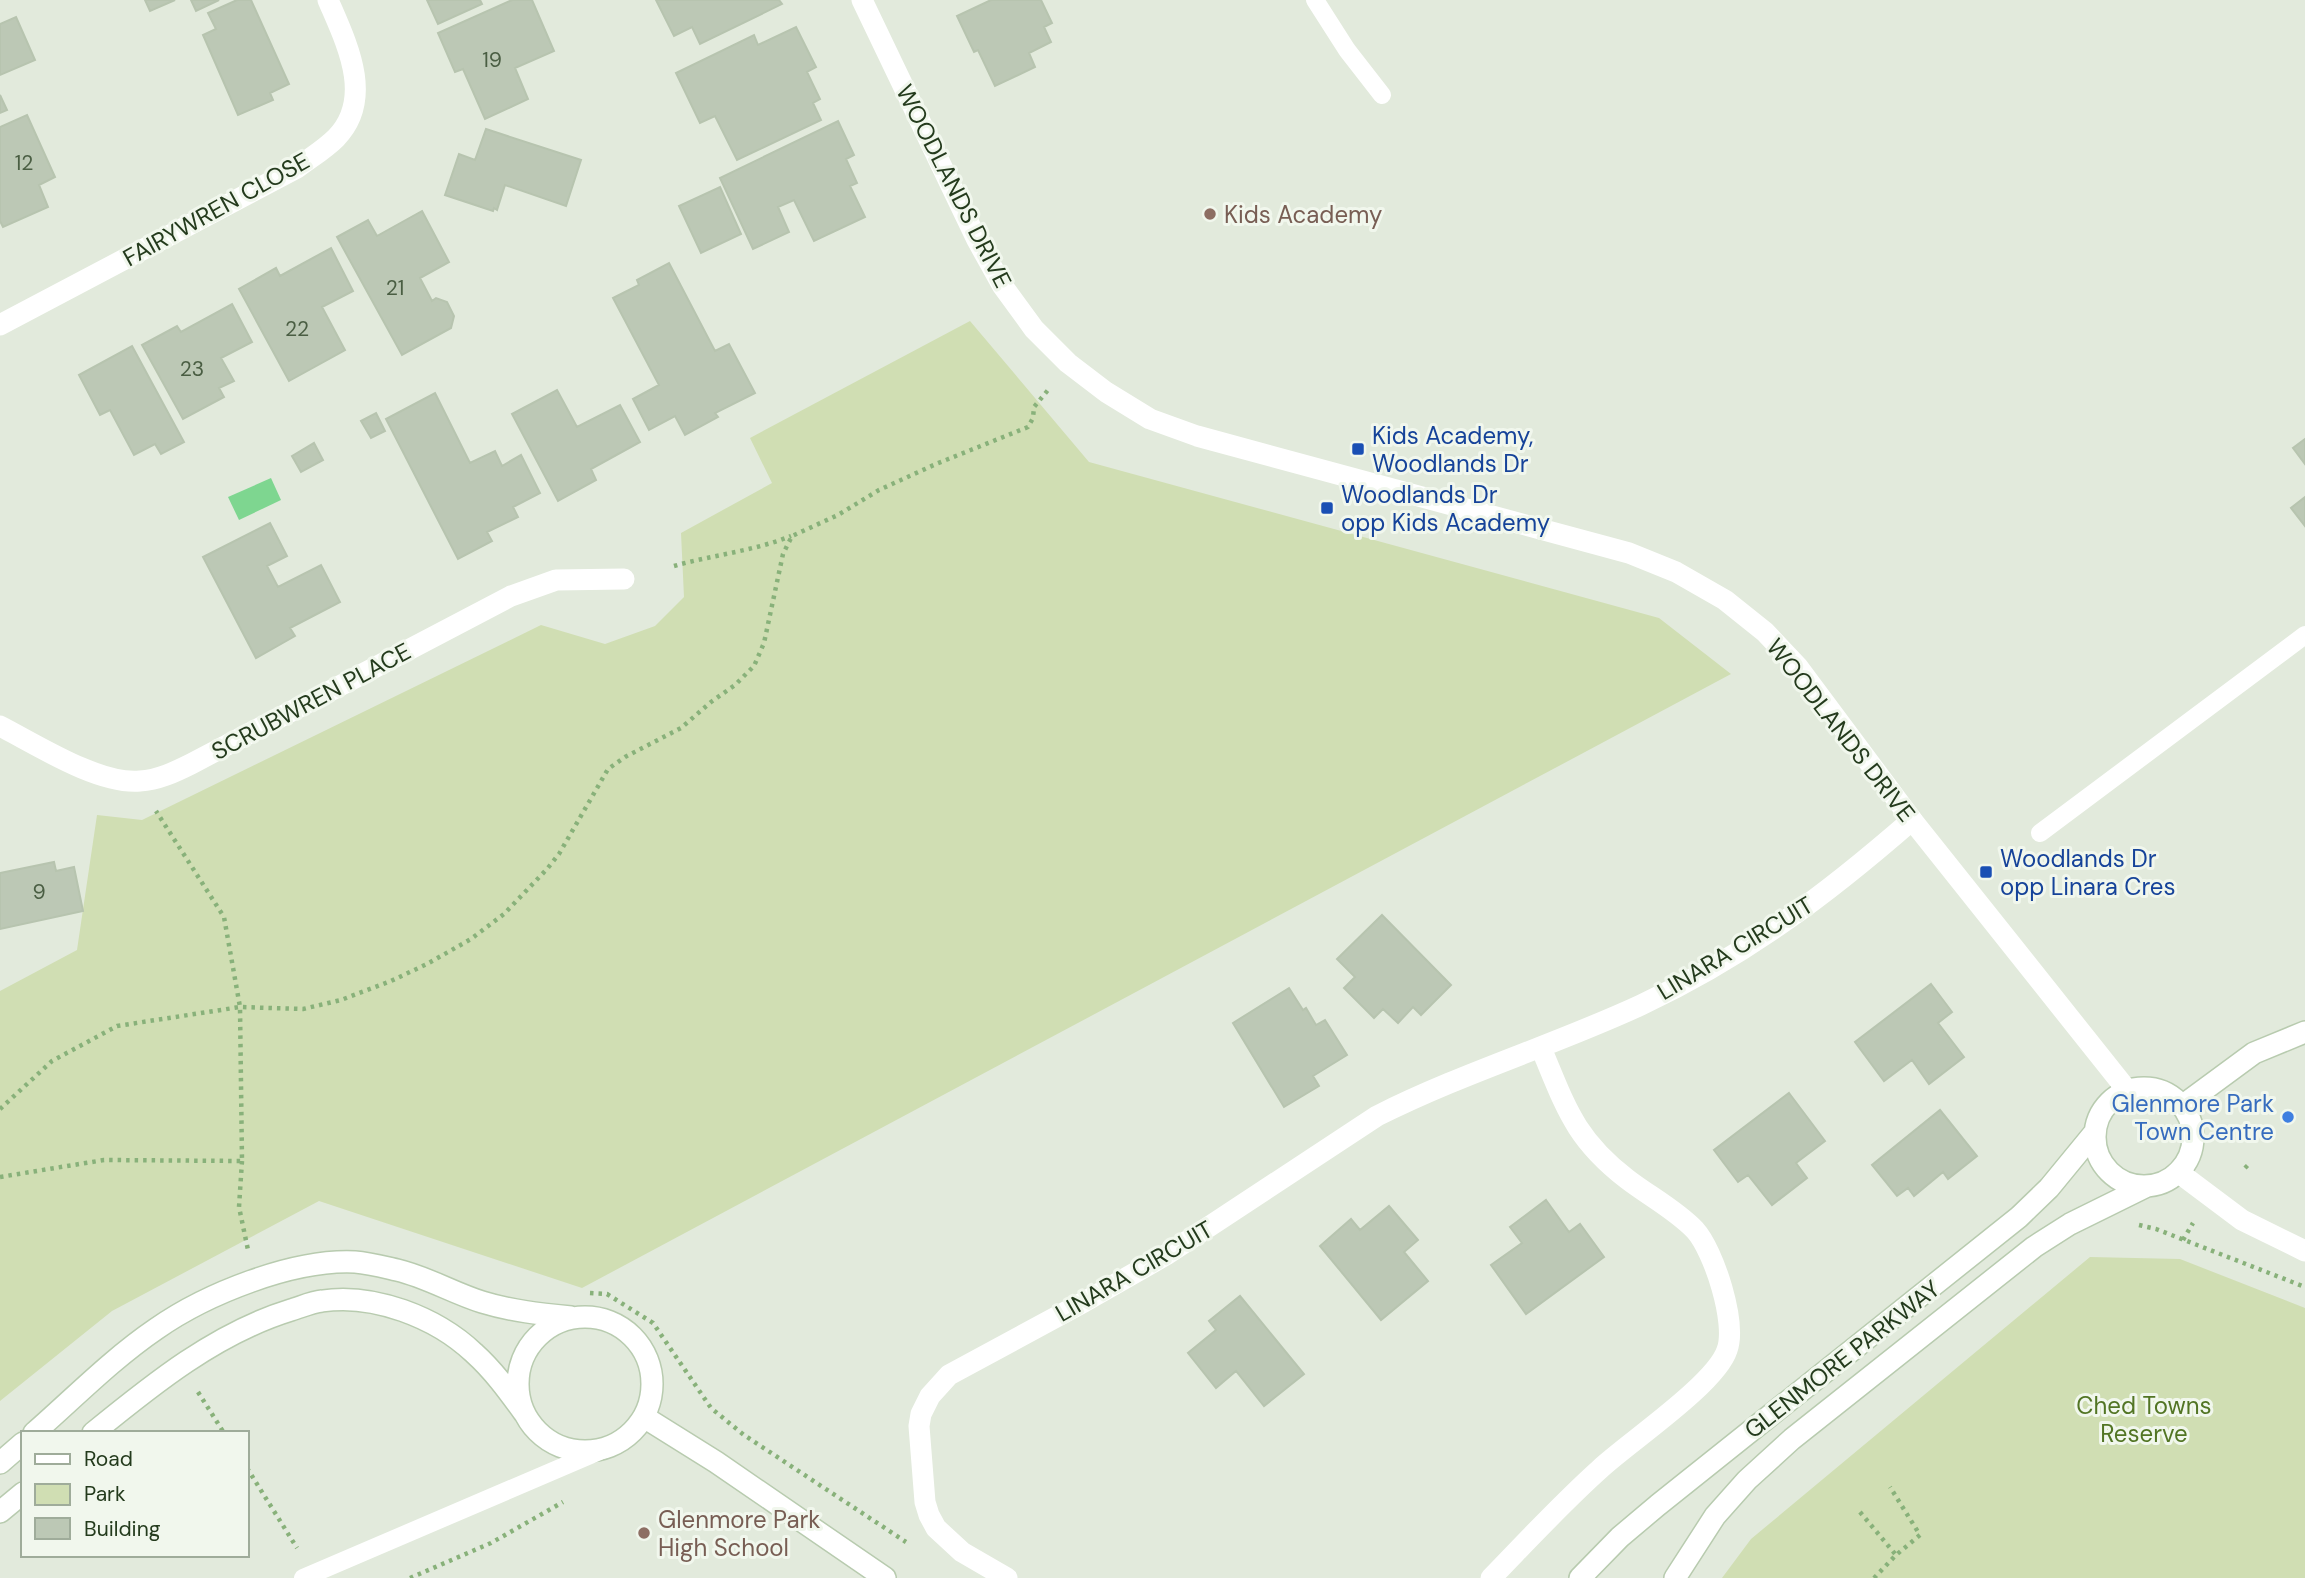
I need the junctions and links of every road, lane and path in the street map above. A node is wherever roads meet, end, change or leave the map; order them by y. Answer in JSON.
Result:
{"nodes":[{"id":1,"x":328,"y":0,"type":"edge"},
{"id":2,"x":862,"y":0,"type":"edge"},
{"id":3,"x":1315,"y":0,"type":"edge"},
{"id":4,"x":1382,"y":94,"type":"dead end"},
{"id":5,"x":0,"y":325,"type":"edge"},
{"id":6,"x":1048,"y":390,"type":"dead end"},
{"id":7,"x":792,"y":536,"type":"junction"},
{"id":8,"x":674,"y":566,"type":"dead end"},
{"id":9,"x":624,"y":579,"type":"dead end"},
{"id":10,"x":2305,"y":635,"type":"edge"},
{"id":11,"x":0,"y":726,"type":"edge"},
{"id":12,"x":137,"y":782,"type":"junction"},
{"id":13,"x":1912,"y":820,"type":"junction"},
{"id":14,"x":2040,"y":833,"type":"dead end"},
{"id":15,"x":240,"y":1007,"type":"junction"},
{"id":16,"x":2305,"y":1032,"type":"edge"},
{"id":17,"x":1541,"y":1048,"type":"junction"},
{"id":18,"x":2127,"y":1090,"type":"junction"},
{"id":19,"x":2242,"y":1103,"type":"dead end"},
{"id":20,"x":2182,"y":1106,"type":"junction"},
{"id":21,"x":0,"y":1109,"type":"edge"},
{"id":22,"x":2254,"y":1110,"type":"dead end"},
{"id":23,"x":2095,"y":1132,"type":"junction"},
{"id":24,"x":242,"y":1161,"type":"junction"},
{"id":25,"x":2251,"y":1162,"type":"dead end"},
{"id":26,"x":2245,"y":1168,"type":"dead end"},
{"id":27,"x":2178,"y":1172,"type":"junction"},
{"id":28,"x":0,"y":1177,"type":"edge"},
{"id":29,"x":2147,"y":1186,"type":"junction"},
{"id":30,"x":2193,"y":1223,"type":"dead end"},
{"id":31,"x":2129,"y":1227,"type":"dead end"},
{"id":32,"x":2183,"y":1240,"type":"junction"},
{"id":33,"x":260,"y":1249,"type":"dead end"},
{"id":34,"x":2305,"y":1251,"type":"edge"},
{"id":35,"x":2305,"y":1287,"type":"edge"},
{"id":36,"x":582,"y":1293,"type":"dead end"},
{"id":37,"x":571,"y":1317,"type":"junction"},
{"id":38,"x":525,"y":1414,"type":"junction"},
{"id":39,"x":644,"y":1417,"type":"junction"},
{"id":40,"x":36,"y":1431,"type":"edge"},
{"id":41,"x":96,"y":1431,"type":"edge"},
{"id":42,"x":21,"y":1445,"type":"edge"},
{"id":43,"x":609,"y":1447,"type":"junction"},
{"id":44,"x":0,"y":1463,"type":"edge"},
{"id":45,"x":248,"y":1470,"type":"edge"},
{"id":46,"x":1890,"y":1487,"type":"dead end"},
{"id":47,"x":21,"y":1495,"type":"edge"},
{"id":48,"x":568,"y":1500,"type":"dead end"},
{"id":49,"x":0,"y":1512,"type":"edge"},
{"id":50,"x":1860,"y":1513,"type":"dead end"},
{"id":51,"x":916,"y":1548,"type":"dead end"},
{"id":52,"x":1896,"y":1555,"type":"junction"},
{"id":53,"x":308,"y":1576,"type":"edge"},
{"id":54,"x":410,"y":1578,"type":"edge"},
{"id":55,"x":885,"y":1578,"type":"edge"},
{"id":56,"x":1007,"y":1578,"type":"edge"},
{"id":57,"x":1491,"y":1578,"type":"edge"},
{"id":58,"x":1580,"y":1578,"type":"edge"},
{"id":59,"x":1675,"y":1578,"type":"edge"},
{"id":60,"x":1874,"y":1578,"type":"edge"}],
"edges":[{"from":1,"to":5,"type":"street","name":"FAIRYWREN CLOSE"},
{"from":2,"to":13,"type":"street","name":"WOODLANDS DRIVE"},
{"from":3,"to":4,"type":"lane"},
{"from":6,"to":7,"type":"path"},
{"from":7,"to":8,"type":"path"},
{"from":7,"to":15,"type":"path"},
{"from":9,"to":12,"type":"street","name":"SCRUBWREN PLACE"},
{"from":10,"to":14,"type":"lane"},
{"from":11,"to":12,"type":"street","name":"SCRUBWREN PLACE"},
{"from":12,"to":15,"type":"path"},
{"from":13,"to":17,"type":"street","name":"LINARA CIRCUIT"},
{"from":13,"to":18,"type":"street","name":"WOODLANDS DRIVE"},
{"from":15,"to":21,"type":"path"},
{"from":15,"to":24,"type":"path"},
{"from":16,"to":20,"type":"street"},
{"from":17,"to":56,"type":"street","name":"LINARA CIRCUIT"},
{"from":17,"to":57,"type":"street"},
{"from":18,"to":20,"type":"street"},
{"from":18,"to":23,"type":"street"},
{"from":19,"to":22,"type":"path"},
{"from":20,"to":27,"type":"street"},
{"from":23,"to":29,"type":"street"},
{"from":23,"to":58,"type":"street","name":"GLENMORE PARKWAY"},
{"from":24,"to":28,"type":"path"},
{"from":24,"to":33,"type":"path"},
{"from":25,"to":26,"type":"path"},
{"from":27,"to":29,"type":"street"},
{"from":27,"to":34,"type":"street"},
{"from":29,"to":59,"type":"street","name":"GLENMORE PARKWAY"},
{"from":30,"to":32,"type":"path"},
{"from":31,"to":32,"type":"path"},
{"from":32,"to":35,"type":"path"},
{"from":36,"to":51,"type":"path"},
{"from":37,"to":38,"type":"street"},
{"from":37,"to":39,"type":"street"},
{"from":37,"to":40,"type":"street"},
{"from":38,"to":41,"type":"street"},
{"from":38,"to":43,"type":"street"},
{"from":39,"to":43,"type":"street"},
{"from":39,"to":55,"type":"street"},
{"from":42,"to":44,"type":"street"},
{"from":43,"to":53,"type":"lane"},
{"from":45,"to":53,"type":"path"},
{"from":46,"to":52,"type":"path"},
{"from":47,"to":49,"type":"street"},
{"from":48,"to":54,"type":"path"},
{"from":50,"to":52,"type":"path"},
{"from":52,"to":60,"type":"path"}]}
